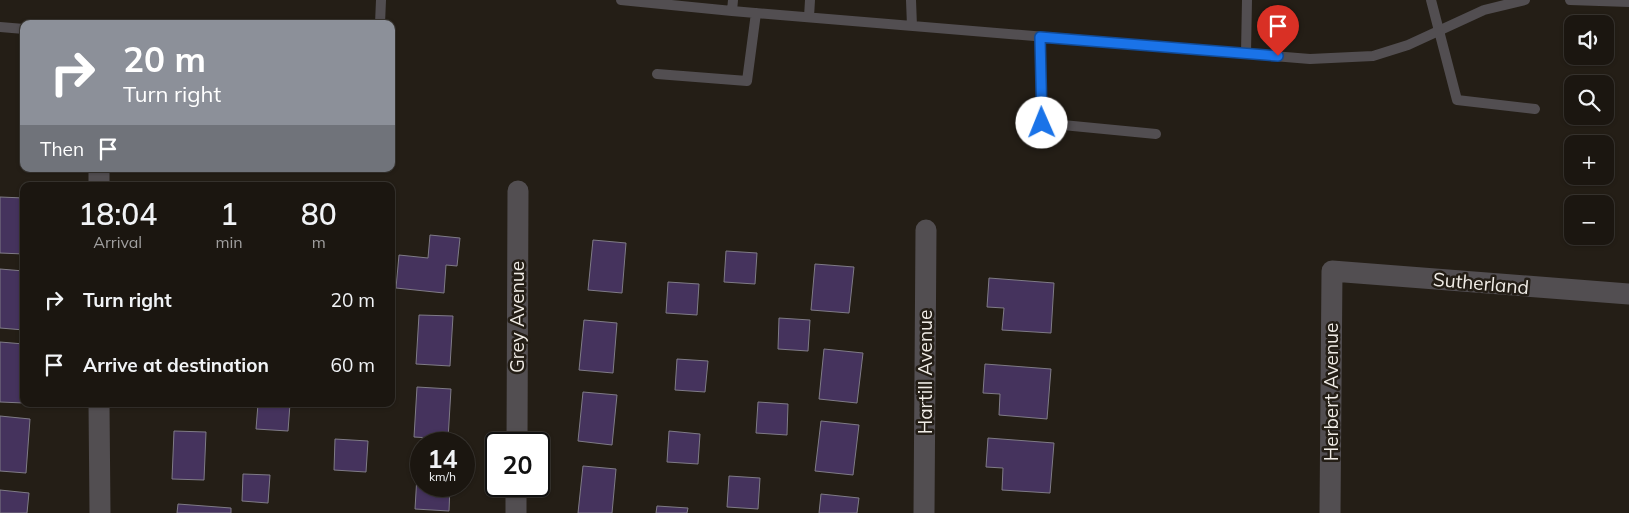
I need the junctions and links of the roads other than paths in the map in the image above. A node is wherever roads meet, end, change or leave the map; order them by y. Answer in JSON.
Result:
{"nodes":[{"id":1,"x":381,"y":0,"type":"edge"},
{"id":2,"x":621,"y":0,"type":"edge"},
{"id":3,"x":733,"y":0,"type":"edge"},
{"id":4,"x":810,"y":0,"type":"edge"},
{"id":5,"x":911,"y":0,"type":"edge"},
{"id":6,"x":1247,"y":0,"type":"edge"},
{"id":7,"x":1431,"y":0,"type":"edge"},
{"id":8,"x":1525,"y":0,"type":"edge"},
{"id":9,"x":1570,"y":0,"type":"edge"},
{"id":10,"x":1629,"y":2,"type":"edge"},
{"id":11,"x":732,"y":11,"type":"junction"},
{"id":12,"x":756,"y":13,"type":"junction"},
{"id":13,"x":809,"y":17,"type":"junction"},
{"id":14,"x":380,"y":20,"type":"edge"},
{"id":15,"x":912,"y":26,"type":"junction"},
{"id":16,"x":0,"y":27,"type":"edge"},
{"id":17,"x":20,"y":29,"type":"edge"},
{"id":18,"x":1438,"y":30,"type":"junction"},
{"id":19,"x":1040,"y":37,"type":"junction"},
{"id":20,"x":1246,"y":52,"type":"junction"},
{"id":21,"x":657,"y":74,"type":"dead end"},
{"id":22,"x":1535,"y":109,"type":"dead end"},
{"id":23,"x":1156,"y":134,"type":"dead end"},
{"id":24,"x":518,"y":191,"type":"dead end"},
{"id":25,"x":926,"y":230,"type":"dead end"},
{"id":26,"x":1332,"y":271,"type":"joint"},
{"id":27,"x":1629,"y":294,"type":"edge"},
{"id":28,"x":99,"y":407,"type":"edge"},
{"id":29,"x":516,"y":432,"type":"edge"},
{"id":30,"x":516,"y":497,"type":"edge"},
{"id":31,"x":100,"y":513,"type":"edge"},
{"id":32,"x":516,"y":513,"type":"edge"},
{"id":33,"x":924,"y":513,"type":"edge"},
{"id":34,"x":1330,"y":513,"type":"edge"}],
"edges":[{"from":1,"to":14,"type":"lane"},
{"from":2,"to":11,"type":"lane"},
{"from":3,"to":11,"type":"lane"},
{"from":4,"to":13,"type":"lane"},
{"from":5,"to":15,"type":"lane"},
{"from":6,"to":20,"type":"lane"},
{"from":7,"to":18,"type":"lane"},
{"from":8,"to":18,"type":"lane"},
{"from":9,"to":10,"type":"lane"},
{"from":11,"to":12,"type":"lane"},
{"from":12,"to":13,"type":"lane"},
{"from":12,"to":21,"type":"lane"},
{"from":13,"to":15,"type":"lane"},
{"from":15,"to":19,"type":"lane"},
{"from":16,"to":17,"type":"lane"},
{"from":18,"to":20,"type":"lane"},
{"from":18,"to":22,"type":"lane"},
{"from":19,"to":20,"type":"lane"},
{"from":19,"to":23,"type":"lane"},
{"from":24,"to":29,"type":"street","name":"Grey Avenue"},
{"from":25,"to":33,"type":"street","name":"Hartill Avenue"},
{"from":26,"to":27,"type":"street","name":"Sutherland"},
{"from":26,"to":34,"type":"street","name":"Herbert Avenue"},
{"from":28,"to":31,"type":"street"},
{"from":30,"to":32,"type":"street"}]}
